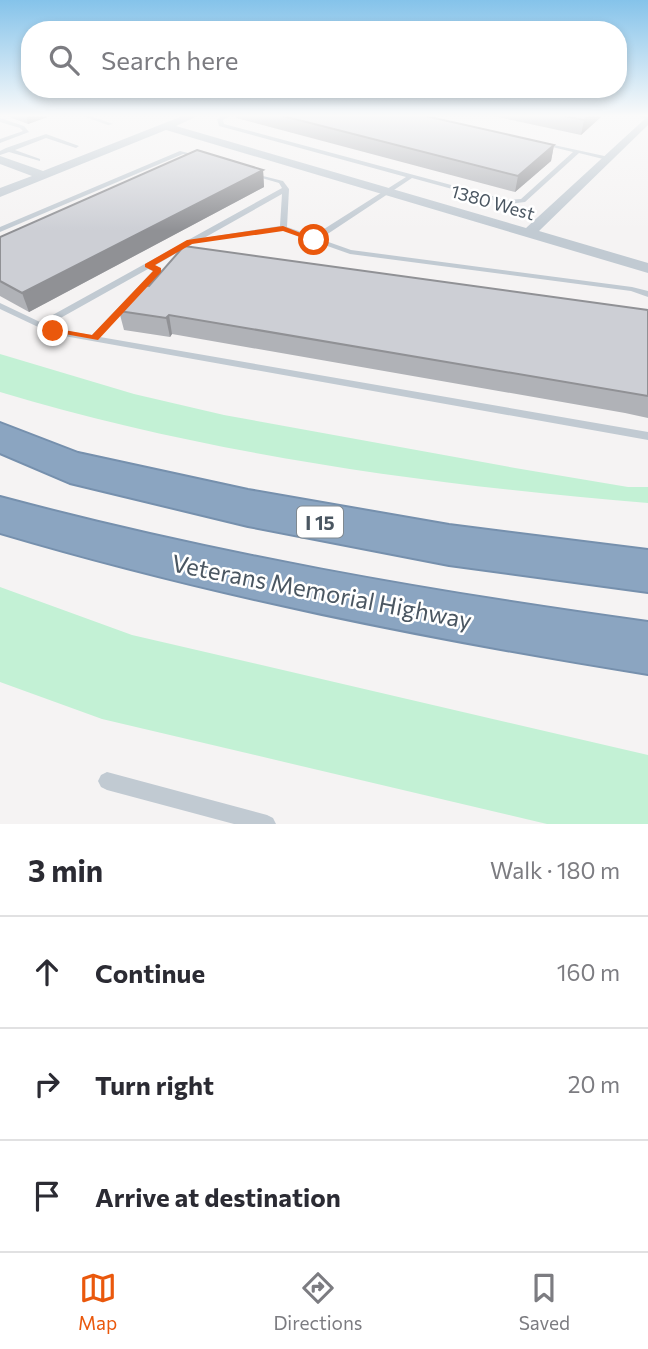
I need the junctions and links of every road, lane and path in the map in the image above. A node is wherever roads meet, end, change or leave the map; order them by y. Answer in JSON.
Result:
{"nodes":[{"id":1,"x":100,"y":153,"type":"edge"},
{"id":2,"x":179,"y":153,"type":"edge"},
{"id":3,"x":187,"y":153,"type":"edge"},
{"id":4,"x":256,"y":153,"type":"edge"},
{"id":5,"x":329,"y":153,"type":"edge"},
{"id":6,"x":575,"y":153,"type":"edge"},
{"id":7,"x":588,"y":153,"type":"edge"},
{"id":8,"x":612,"y":153,"type":"edge"},
{"id":9,"x":4,"y":155,"type":"edge"},
{"id":10,"x":607,"y":158,"type":"junction"},
{"id":11,"x":207,"y":159,"type":"edge"},
{"id":12,"x":38,"y":160,"type":"dead end"},
{"id":13,"x":244,"y":171,"type":"edge"},
{"id":14,"x":44,"y":176,"type":"junction"},
{"id":15,"x":411,"y":176,"type":"junction"},
{"id":16,"x":286,"y":189,"type":"junction"},
{"id":17,"x":388,"y":192,"type":"junction"},
{"id":18,"x":0,"y":193,"type":"edge"},
{"id":19,"x":283,"y":229,"type":"junction"},
{"id":20,"x":0,"y":230,"type":"edge"},
{"id":21,"x":528,"y":233,"type":"junction"},
{"id":22,"x":314,"y":240,"type":"junction"},
{"id":23,"x":190,"y":242,"type":"junction"},
{"id":24,"x":148,"y":266,"type":"junction"},
{"id":25,"x":648,"y":268,"type":"edge"},
{"id":26,"x":648,"y":294,"type":"edge"},
{"id":27,"x":0,"y":306,"type":"edge"},
{"id":28,"x":41,"y":325,"type":"junction"},
{"id":29,"x":94,"y":338,"type":"junction"},
{"id":30,"x":648,"y":436,"type":"edge"},
{"id":31,"x":0,"y":437,"type":"edge"},
{"id":32,"x":0,"y":515,"type":"edge"},
{"id":33,"x":648,"y":571,"type":"edge"},
{"id":34,"x":648,"y":648,"type":"edge"},
{"id":35,"x":107,"y":780,"type":"dead end"},
{"id":36,"x":267,"y":824,"type":"edge"}],
"edges":[{"from":1,"to":14,"type":"street"},
{"from":2,"to":20,"type":"lane"},
{"from":3,"to":11,"type":"lane"},
{"from":4,"to":17,"type":"street","name":"1380 West"},
{"from":5,"to":15,"type":"lane"},
{"from":6,"to":15,"type":"lane"},
{"from":7,"to":10,"type":"lane"},
{"from":8,"to":10,"type":"street"},
{"from":9,"to":12,"type":"lane"},
{"from":9,"to":14,"type":"street"},
{"from":10,"to":21,"type":"street"},
{"from":13,"to":16,"type":"lane"},
{"from":14,"to":18,"type":"street"},
{"from":15,"to":17,"type":"lane"},
{"from":16,"to":19,"type":"lane"},
{"from":16,"to":23,"type":"lane"},
{"from":17,"to":21,"type":"street","name":"1380 West"},
{"from":17,"to":22,"type":"lane"},
{"from":19,"to":22,"type":"lane"},
{"from":19,"to":23,"type":"lane"},
{"from":21,"to":25,"type":"street","name":"1380 West"},
{"from":22,"to":26,"type":"lane"},
{"from":23,"to":24,"type":"lane"},
{"from":24,"to":28,"type":"lane"},
{"from":24,"to":29,"type":"lane"},
{"from":27,"to":28,"type":"lane"},
{"from":28,"to":29,"type":"lane"},
{"from":29,"to":30,"type":"lane"},
{"from":31,"to":33,"type":"highway","number":"I 15"},
{"from":32,"to":34,"type":"highway","name":"Veterans Memorial Highway"},
{"from":35,"to":36,"type":"lane"}]}
